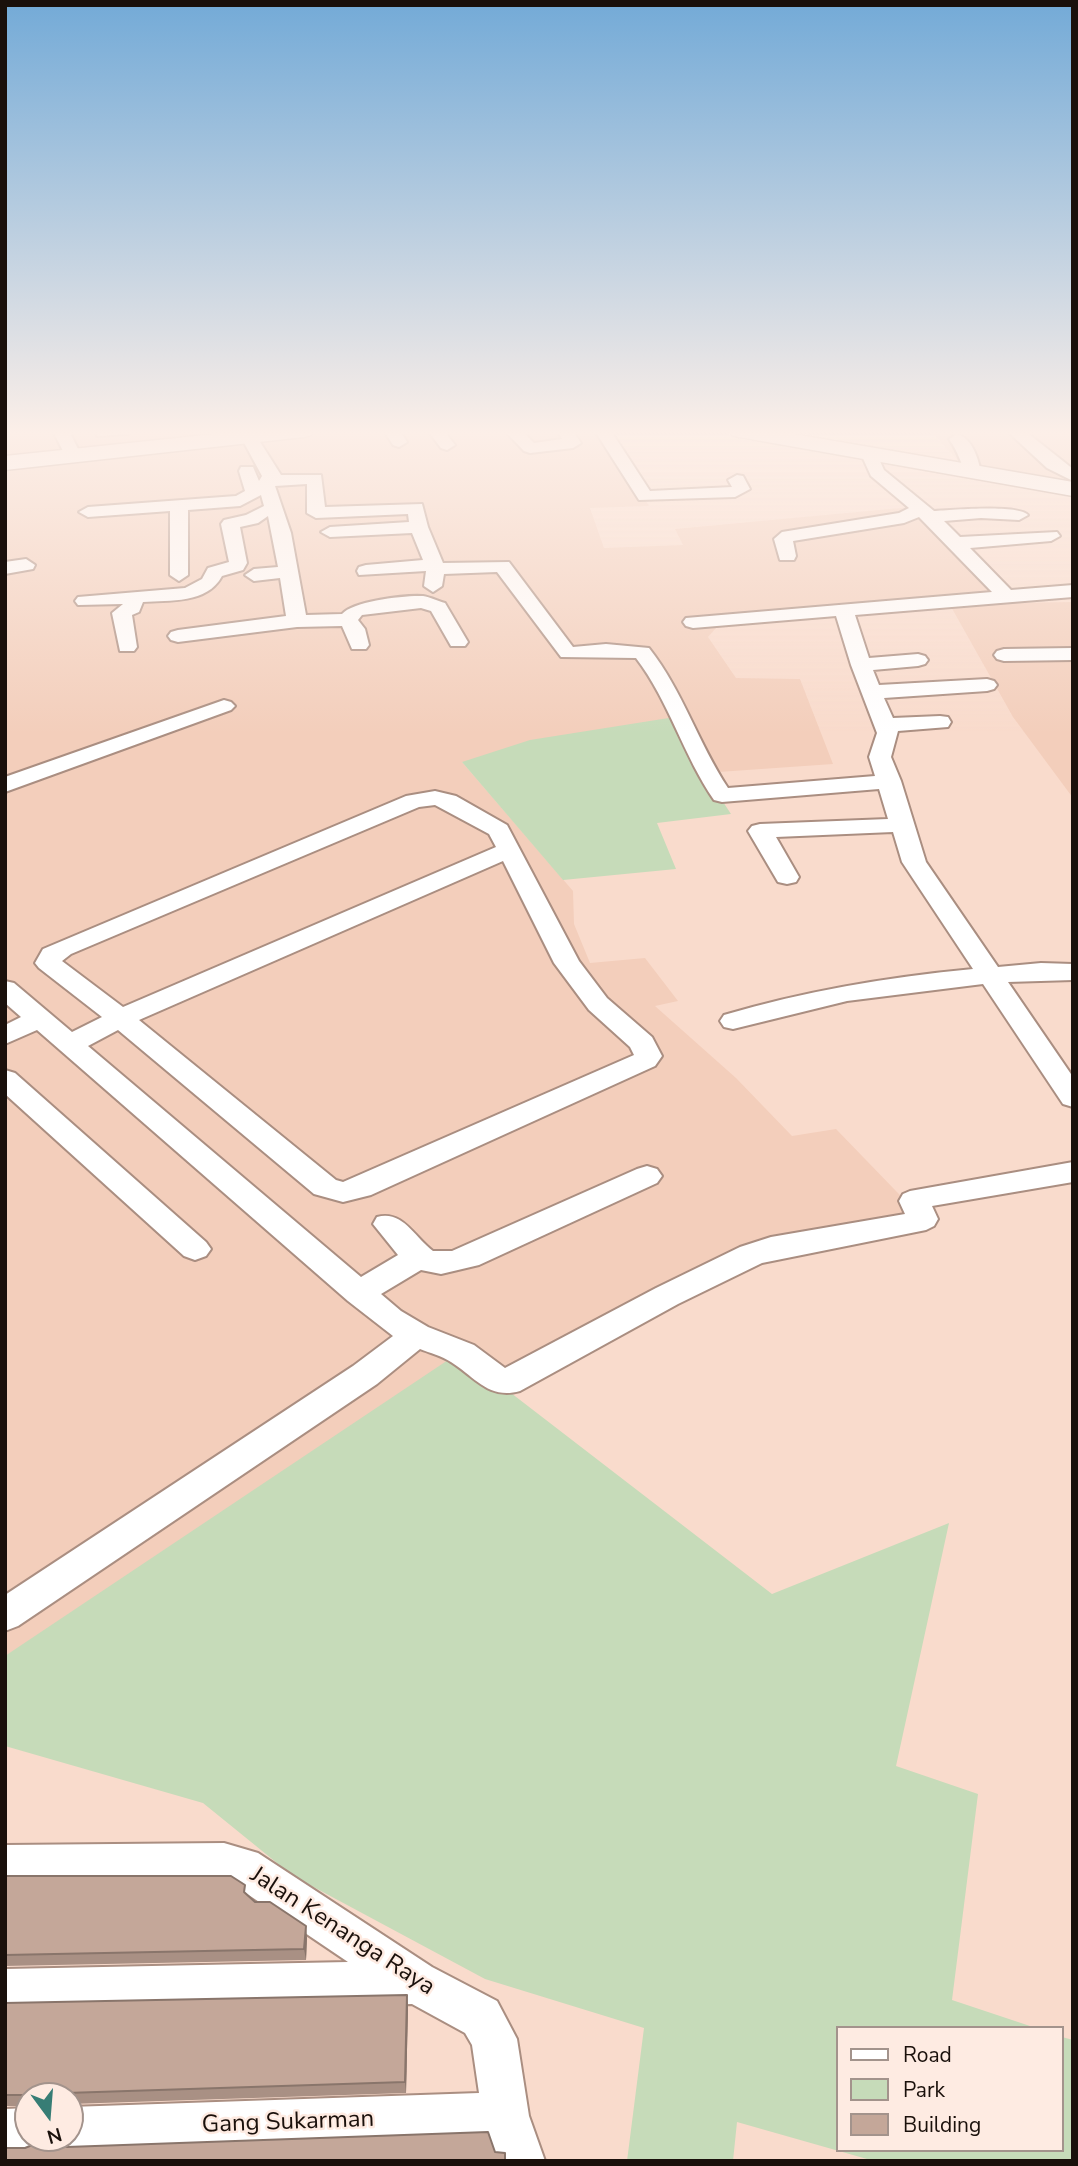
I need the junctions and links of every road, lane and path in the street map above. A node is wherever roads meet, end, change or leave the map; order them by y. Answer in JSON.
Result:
{"nodes":[{"id":1,"x":179,"y":532,"type":"edge"},
{"id":2,"x":232,"y":532,"type":"edge"},
{"id":3,"x":279,"y":532,"type":"edge"},
{"id":4,"x":344,"y":532,"type":"edge"},
{"id":5,"x":421,"y":532,"type":"edge"},
{"id":6,"x":813,"y":532,"type":"edge"},
{"id":7,"x":945,"y":532,"type":"edge"},
{"id":8,"x":330,"y":533,"type":"dead end"},
{"id":9,"x":957,"y":543,"type":"junction"},
{"id":10,"x":787,"y":556,"type":"dead end"},
{"id":11,"x":973,"y":560,"type":"junction"},
{"id":12,"x":26,"y":565,"type":"dead end"},
{"id":13,"x":435,"y":567,"type":"junction"},
{"id":14,"x":5,"y":568,"type":"edge"},
{"id":15,"x":366,"y":571,"type":"dead end"},
{"id":16,"x":289,"y":572,"type":"junction"},
{"id":17,"x":179,"y":575,"type":"dead end"},
{"id":18,"x":254,"y":575,"type":"dead end"},
{"id":19,"x":1073,"y":591,"type":"edge"},
{"id":20,"x":1006,"y":596,"type":"junction"},
{"id":21,"x":134,"y":597,"type":"junction"},
{"id":22,"x":85,"y":601,"type":"dead end"},
{"id":23,"x":422,"y":602,"type":"junction"},
{"id":24,"x":846,"y":616,"type":"junction"},
{"id":25,"x":347,"y":620,"type":"junction"},
{"id":26,"x":297,"y":621,"type":"junction"},
{"id":27,"x":693,"y":622,"type":"dead end"},
{"id":28,"x":900,"y":624,"type":"dead end"},
{"id":29,"x":178,"y":636,"type":"dead end"},
{"id":30,"x":458,"y":642,"type":"dead end"},
{"id":31,"x":359,"y":645,"type":"dead end"},
{"id":32,"x":127,"y":647,"type":"dead end"},
{"id":33,"x":1073,"y":654,"type":"edge"},
{"id":34,"x":1004,"y":655,"type":"dead end"},
{"id":35,"x":918,"y":660,"type":"dead end"},
{"id":36,"x":861,"y":665,"type":"junction"},
{"id":37,"x":986,"y":685,"type":"dead end"},
{"id":38,"x":872,"y":692,"type":"junction"},
{"id":39,"x":224,"y":706,"type":"dead end"},
{"id":40,"x":940,"y":722,"type":"dead end"},
{"id":41,"x":887,"y":729,"type":"junction"},
{"id":42,"x":919,"y":734,"type":"dead end"},
{"id":43,"x":890,"y":781,"type":"junction"},
{"id":44,"x":5,"y":785,"type":"edge"},
{"id":45,"x":904,"y":825,"type":"junction"},
{"id":46,"x":510,"y":849,"type":"junction"},
{"id":47,"x":787,"y":877,"type":"dead end"},
{"id":48,"x":1073,"y":972,"type":"edge"},
{"id":49,"x":990,"y":975,"type":"junction"},
{"id":50,"x":5,"y":989,"type":"edge"},
{"id":51,"x":38,"y":1018,"type":"junction"},
{"id":52,"x":120,"y":1018,"type":"junction"},
{"id":53,"x":733,"y":1021,"type":"dead end"},
{"id":54,"x":5,"y":1036,"type":"edge"},
{"id":55,"x":68,"y":1045,"type":"junction"},
{"id":56,"x":5,"y":1079,"type":"edge"},
{"id":57,"x":1073,"y":1098,"type":"edge"},
{"id":58,"x":1073,"y":1172,"type":"edge"},
{"id":59,"x":647,"y":1176,"type":"dead end"},
{"id":60,"x":388,"y":1224,"type":"dead end"},
{"id":61,"x":195,"y":1249,"type":"dead end"},
{"id":62,"x":418,"y":1257,"type":"junction"},
{"id":63,"x":359,"y":1293,"type":"junction"},
{"id":64,"x":416,"y":1335,"type":"junction"},
{"id":65,"x":5,"y":1615,"type":"edge"},
{"id":66,"x":5,"y":1865,"type":"edge"},
{"id":67,"x":416,"y":1982,"type":"junction"},
{"id":68,"x":5,"y":1991,"type":"edge"},
{"id":69,"x":506,"y":2116,"type":"junction"},
{"id":70,"x":84,"y":2131,"type":"edge"},
{"id":71,"x":521,"y":2161,"type":"edge"}],
"edges":[{"from":1,"to":17,"type":"street"},
{"from":2,"to":21,"type":"street"},
{"from":3,"to":16,"type":"street"},
{"from":4,"to":8,"type":"street"},
{"from":5,"to":13,"type":"street"},
{"from":6,"to":10,"type":"street"},
{"from":7,"to":9,"type":"street"},
{"from":9,"to":11,"type":"street"},
{"from":9,"to":11,"type":"street"},
{"from":11,"to":20,"type":"street"},
{"from":12,"to":14,"type":"street"},
{"from":13,"to":15,"type":"street"},
{"from":13,"to":23,"type":"street"},
{"from":13,"to":43,"type":"street"},
{"from":16,"to":18,"type":"street"},
{"from":16,"to":26,"type":"street"},
{"from":19,"to":20,"type":"street"},
{"from":20,"to":24,"type":"street"},
{"from":21,"to":22,"type":"street"},
{"from":21,"to":32,"type":"street"},
{"from":23,"to":25,"type":"street"},
{"from":23,"to":30,"type":"street"},
{"from":24,"to":27,"type":"street"},
{"from":24,"to":28,"type":"street"},
{"from":24,"to":36,"type":"street"},
{"from":25,"to":26,"type":"street"},
{"from":25,"to":31,"type":"street"},
{"from":26,"to":29,"type":"street"},
{"from":33,"to":34,"type":"street"},
{"from":35,"to":36,"type":"street"},
{"from":36,"to":38,"type":"street"},
{"from":37,"to":38,"type":"street"},
{"from":38,"to":41,"type":"street"},
{"from":39,"to":44,"type":"street"},
{"from":40,"to":41,"type":"street"},
{"from":41,"to":42,"type":"street"},
{"from":41,"to":43,"type":"street"},
{"from":43,"to":45,"type":"street"},
{"from":45,"to":47,"type":"street"},
{"from":45,"to":49,"type":"street"},
{"from":46,"to":52,"type":"street"},
{"from":46,"to":52,"type":"street"},
{"from":46,"to":52,"type":"street"},
{"from":48,"to":49,"type":"street"},
{"from":49,"to":53,"type":"street"},
{"from":49,"to":57,"type":"street"},
{"from":50,"to":51,"type":"street"},
{"from":51,"to":54,"type":"street"},
{"from":51,"to":55,"type":"street"},
{"from":52,"to":55,"type":"street"},
{"from":55,"to":63,"type":"street"},
{"from":56,"to":61,"type":"street"},
{"from":58,"to":64,"type":"street"},
{"from":59,"to":62,"type":"street"},
{"from":60,"to":62,"type":"street"},
{"from":62,"to":63,"type":"street"},
{"from":63,"to":64,"type":"street"},
{"from":64,"to":65,"type":"street"},
{"from":66,"to":67,"type":"street","name":"Jalan Kenanga Raya"},
{"from":67,"to":68,"type":"street"},
{"from":67,"to":69,"type":"street","name":"Jalan Kenanga Raya"},
{"from":69,"to":70,"type":"street","name":"Gang Sukarman"},
{"from":69,"to":71,"type":"street","name":"Jalan Kenanga Raya"}]}
